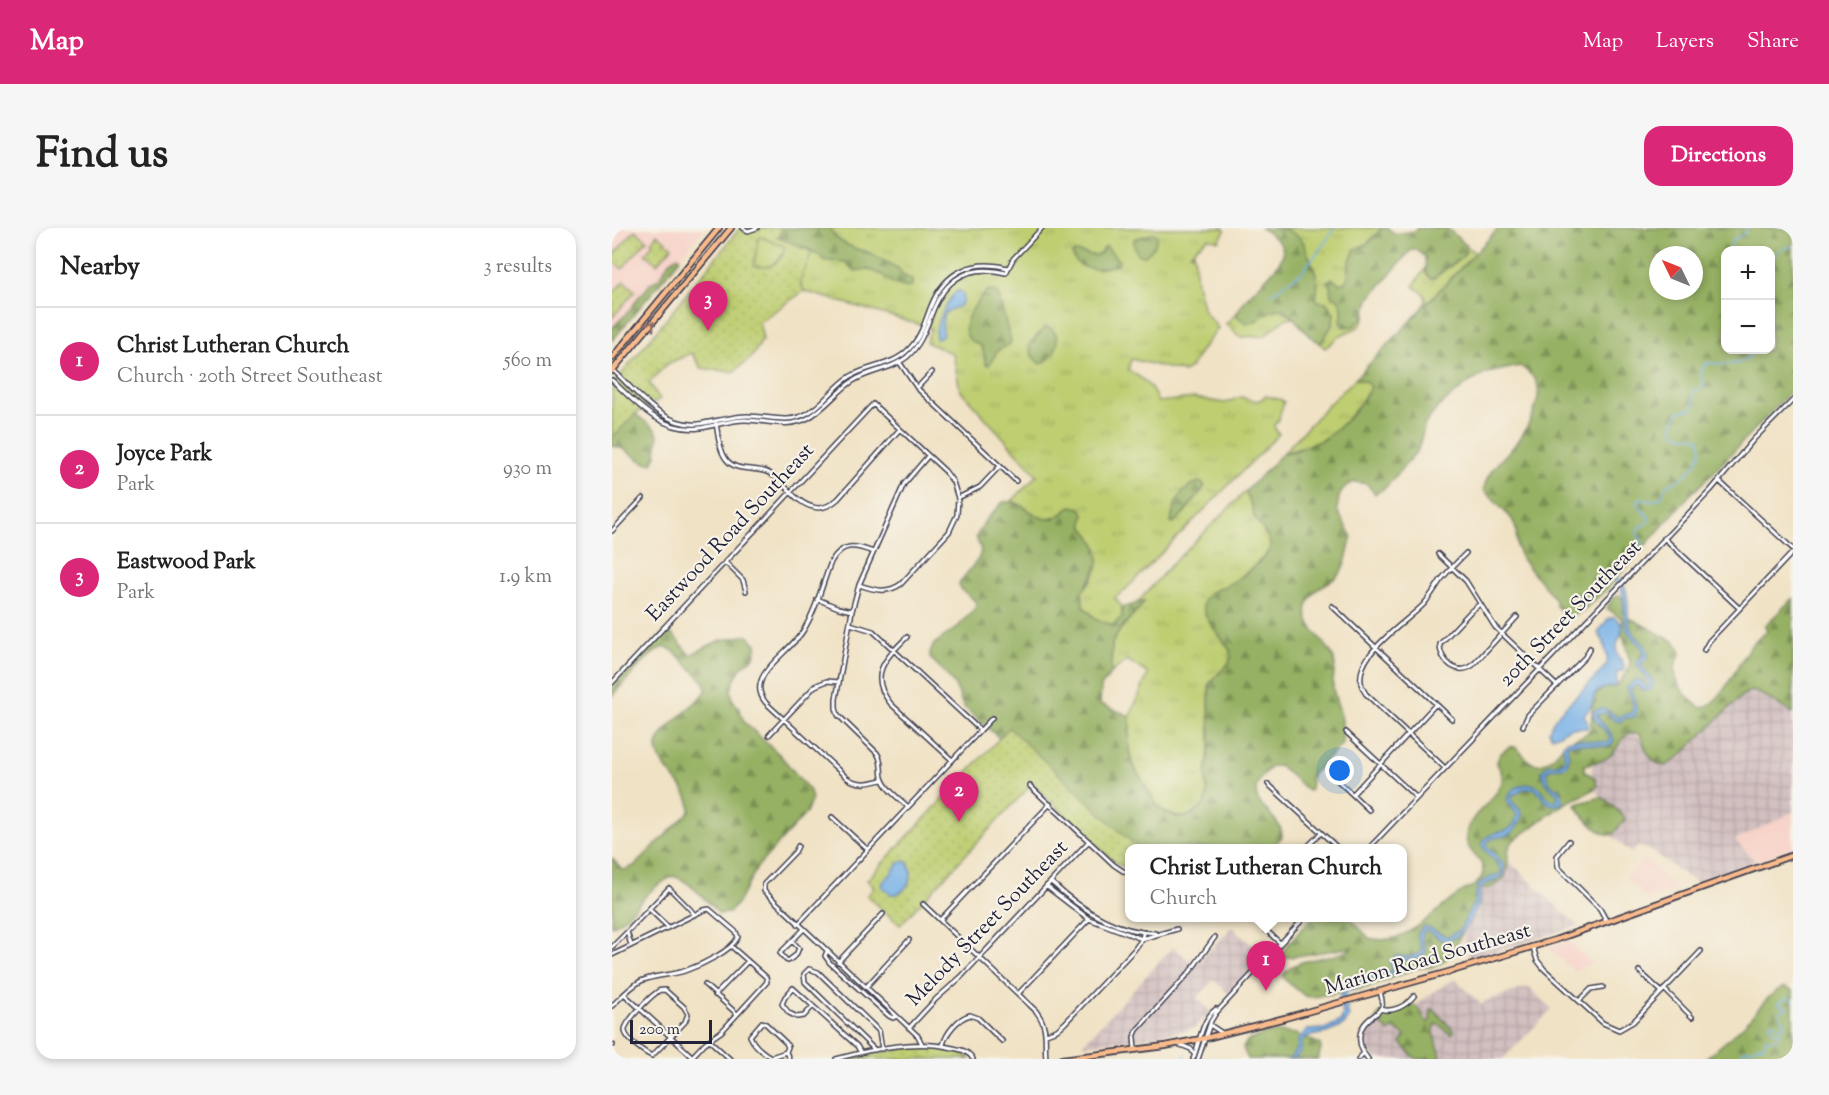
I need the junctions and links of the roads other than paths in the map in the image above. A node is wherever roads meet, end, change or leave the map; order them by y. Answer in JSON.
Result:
{"nodes":[{"id":1,"x":719,"y":228,"type":"edge"},
{"id":2,"x":731,"y":228,"type":"edge"},
{"id":3,"x":743,"y":228,"type":"edge"},
{"id":4,"x":756,"y":228,"type":"edge"},
{"id":5,"x":1042,"y":228,"type":"edge"},
{"id":6,"x":1008,"y":268,"type":"junction"},
{"id":7,"x":612,"y":358,"type":"edge"},
{"id":8,"x":898,"y":360,"type":"junction"},
{"id":9,"x":612,"y":370,"type":"edge"},
{"id":10,"x":932,"y":372,"type":"dead end"},
{"id":11,"x":612,"y":380,"type":"edge"},
{"id":12,"x":916,"y":388,"type":"junction"},
{"id":13,"x":1793,"y":400,"type":"edge"},
{"id":14,"x":716,"y":423,"type":"junction"},
{"id":15,"x":900,"y":429,"type":"junction"},
{"id":16,"x":928,"y":456,"type":"junction"},
{"id":17,"x":1000,"y":466,"type":"junction"},
{"id":18,"x":1016,"y":481,"type":"dead end"},
{"id":19,"x":1719,"y":481,"type":"junction"},
{"id":20,"x":790,"y":491,"type":"junction"},
{"id":21,"x":643,"y":498,"type":"dead end"},
{"id":22,"x":958,"y":498,"type":"junction"},
{"id":23,"x":612,"y":531,"type":"edge"},
{"id":24,"x":1664,"y":538,"type":"junction"},
{"id":25,"x":1793,"y":551,"type":"edge"},
{"id":26,"x":873,"y":553,"type":"junction"},
{"id":27,"x":1466,"y":553,"type":"dead end"},
{"id":28,"x":1438,"y":554,"type":"dead end"},
{"id":29,"x":725,"y":562,"type":"junction"},
{"id":30,"x":1452,"y":567,"type":"junction"},
{"id":31,"x":859,"y":585,"type":"junction"},
{"id":32,"x":746,"y":591,"type":"dead end"},
{"id":33,"x":817,"y":599,"type":"junction"},
{"id":34,"x":1480,"y":604,"type":"junction"},
{"id":35,"x":1332,"y":606,"type":"dead end"},
{"id":36,"x":1739,"y":608,"type":"junction"},
{"id":37,"x":852,"y":611,"type":"junction"},
{"id":38,"x":1517,"y":617,"type":"dead end"},
{"id":39,"x":850,"y":624,"type":"junction"},
{"id":40,"x":1502,"y":634,"type":"junction"},
{"id":41,"x":907,"y":637,"type":"dead end"},
{"id":42,"x":1377,"y":648,"type":"junction"},
{"id":43,"x":1590,"y":648,"type":"dead end"},
{"id":44,"x":894,"y":650,"type":"junction"},
{"id":45,"x":1704,"y":650,"type":"dead end"},
{"id":46,"x":1539,"y":669,"type":"junction"},
{"id":47,"x":839,"y":682,"type":"junction"},
{"id":48,"x":612,"y":684,"type":"edge"},
{"id":49,"x":1557,"y":686,"type":"junction"},
{"id":50,"x":1436,"y":704,"type":"junction"},
{"id":51,"x":992,"y":718,"type":"dead end"},
{"id":52,"x":783,"y":719,"type":"junction"},
{"id":53,"x":1452,"y":719,"type":"dead end"},
{"id":54,"x":1522,"y":726,"type":"dead end"},
{"id":55,"x":980,"y":730,"type":"junction"},
{"id":56,"x":1346,"y":732,"type":"dead end"},
{"id":57,"x":1409,"y":734,"type":"junction"},
{"id":58,"x":769,"y":735,"type":"dead end"},
{"id":59,"x":952,"y":760,"type":"junction"},
{"id":60,"x":1380,"y":764,"type":"junction"},
{"id":61,"x":1445,"y":768,"type":"junction"},
{"id":62,"x":1336,"y":779,"type":"dead end"},
{"id":63,"x":882,"y":780,"type":"junction"},
{"id":64,"x":1268,"y":784,"type":"dead end"},
{"id":65,"x":1030,"y":786,"type":"dead end"},
{"id":66,"x":1353,"y":794,"type":"junction"},
{"id":67,"x":1417,"y":798,"type":"junction"},
{"id":68,"x":1050,"y":804,"type":"junction"},
{"id":69,"x":908,"y":807,"type":"junction"},
{"id":70,"x":1369,"y":810,"type":"dead end"},
{"id":71,"x":832,"y":817,"type":"dead end"},
{"id":72,"x":1320,"y":833,"type":"junction"},
{"id":73,"x":1089,"y":841,"type":"junction"},
{"id":74,"x":1569,"y":841,"type":"dead end"},
{"id":75,"x":1310,"y":844,"type":"edge"},
{"id":76,"x":1332,"y":844,"type":"edge"},
{"id":77,"x":1374,"y":844,"type":"edge"},
{"id":78,"x":798,"y":846,"type":"dead end"},
{"id":79,"x":868,"y":850,"type":"junction"},
{"id":80,"x":1793,"y":855,"type":"edge"},
{"id":81,"x":1125,"y":870,"type":"edge"},
{"id":82,"x":1050,"y":882,"type":"junction"},
{"id":83,"x":1046,"y":886,"type":"junction"},
{"id":84,"x":923,"y":904,"type":"dead end"},
{"id":85,"x":649,"y":909,"type":"junction"},
{"id":86,"x":694,"y":914,"type":"junction"},
{"id":87,"x":883,"y":914,"type":"dead end"},
{"id":88,"x":1089,"y":919,"type":"junction"},
{"id":89,"x":940,"y":920,"type":"junction"},
{"id":90,"x":1257,"y":922,"type":"edge"},
{"id":91,"x":1300,"y":922,"type":"edge"},
{"id":92,"x":1607,"y":922,"type":"junction"},
{"id":93,"x":798,"y":924,"type":"junction"},
{"id":94,"x":668,"y":927,"type":"junction"},
{"id":95,"x":803,"y":929,"type":"junction"},
{"id":96,"x":1177,"y":929,"type":"dead end"},
{"id":97,"x":627,"y":932,"type":"junction"},
{"id":98,"x":1143,"y":933,"type":"junction"},
{"id":99,"x":1160,"y":933,"type":"junction"},
{"id":100,"x":1215,"y":937,"type":"dead end"},
{"id":101,"x":1142,"y":939,"type":"junction"},
{"id":102,"x":909,"y":940,"type":"dead end"},
{"id":103,"x":792,"y":941,"type":"junction"},
{"id":104,"x":1280,"y":943,"type":"junction"},
{"id":105,"x":632,"y":945,"type":"junction"},
{"id":106,"x":612,"y":946,"type":"edge"},
{"id":107,"x":732,"y":947,"type":"junction"},
{"id":108,"x":1533,"y":947,"type":"junction"},
{"id":109,"x":827,"y":951,"type":"junction"},
{"id":110,"x":1701,"y":951,"type":"dead end"},
{"id":111,"x":612,"y":955,"type":"edge"},
{"id":112,"x":980,"y":957,"type":"junction"},
{"id":113,"x":748,"y":961,"type":"junction"},
{"id":114,"x":838,"y":962,"type":"junction"},
{"id":115,"x":1639,"y":971,"type":"dead end"},
{"id":116,"x":705,"y":985,"type":"dead end"},
{"id":117,"x":866,"y":987,"type":"junction"},
{"id":118,"x":1603,"y":987,"type":"dead end"},
{"id":119,"x":1663,"y":990,"type":"junction"},
{"id":120,"x":1380,"y":991,"type":"junction"},
{"id":121,"x":862,"y":992,"type":"junction"},
{"id":122,"x":624,"y":994,"type":"junction"},
{"id":123,"x":715,"y":994,"type":"junction"},
{"id":124,"x":1018,"y":994,"type":"junction"},
{"id":125,"x":1414,"y":996,"type":"dead end"},
{"id":126,"x":1579,"y":1001,"type":"junction"},
{"id":127,"x":612,"y":1006,"type":"edge"},
{"id":128,"x":813,"y":1006,"type":"junction"},
{"id":129,"x":1220,"y":1007,"type":"junction"},
{"id":130,"x":640,"y":1008,"type":"junction"},
{"id":131,"x":1380,"y":1009,"type":"junction"},
{"id":132,"x":737,"y":1015,"type":"junction"},
{"id":133,"x":896,"y":1016,"type":"junction"},
{"id":134,"x":1692,"y":1017,"type":"dead end"},
{"id":135,"x":1210,"y":1024,"type":"junction"},
{"id":136,"x":909,"y":1028,"type":"junction"},
{"id":137,"x":1046,"y":1034,"type":"junction"},
{"id":138,"x":1223,"y":1034,"type":"junction"},
{"id":139,"x":671,"y":1036,"type":"junction"},
{"id":140,"x":1203,"y":1038,"type":"junction"},
{"id":141,"x":709,"y":1040,"type":"junction"},
{"id":142,"x":1002,"y":1041,"type":"dead end"},
{"id":143,"x":922,"y":1044,"type":"junction"},
{"id":144,"x":1177,"y":1044,"type":"junction"},
{"id":145,"x":943,"y":1046,"type":"junction"},
{"id":146,"x":882,"y":1048,"type":"junction"},
{"id":147,"x":875,"y":1050,"type":"junction"},
{"id":148,"x":1135,"y":1050,"type":"junction"},
{"id":149,"x":786,"y":1052,"type":"junction"},
{"id":150,"x":861,"y":1053,"type":"junction"},
{"id":151,"x":1364,"y":1054,"type":"junction"},
{"id":152,"x":693,"y":1058,"type":"edge"},
{"id":153,"x":1195,"y":1058,"type":"edge"},
{"id":154,"x":729,"y":1059,"type":"edge"},
{"id":155,"x":789,"y":1059,"type":"edge"},
{"id":156,"x":836,"y":1059,"type":"edge"},
{"id":157,"x":973,"y":1059,"type":"edge"},
{"id":158,"x":1046,"y":1059,"type":"edge"},
{"id":159,"x":1062,"y":1059,"type":"edge"},
{"id":160,"x":1359,"y":1059,"type":"edge"},
{"id":161,"x":1368,"y":1059,"type":"edge"}],
"edges":[{"from":1,"to":7,"type":"main road"},
{"from":9,"to":2,"type":"main road","one_way":true},
{"from":3,"to":4,"type":"street"},
{"from":5,"to":6,"type":"street"},
{"from":6,"to":8,"type":"street"},
{"from":6,"to":8,"type":"street"},
{"from":8,"to":12,"type":"street"},
{"from":8,"to":14,"type":"street"},
{"from":9,"to":14,"type":"street"},
{"from":10,"to":12,"type":"street"},
{"from":11,"to":14,"type":"street"},
{"from":12,"to":17,"type":"street"},
{"from":13,"to":19,"type":"street","name":"20th Street Southeast"},
{"from":14,"to":20,"type":"street"},
{"from":15,"to":16,"type":"street"},
{"from":15,"to":20,"type":"street"},
{"from":15,"to":20,"type":"street","name":"Eastwood Road Southeast"},
{"from":16,"to":22,"type":"street"},
{"from":16,"to":26,"type":"street"},
{"from":17,"to":18,"type":"street"},
{"from":17,"to":22,"type":"street"},
{"from":19,"to":24,"type":"street","name":"20th Street Southeast"},
{"from":19,"to":25,"type":"street"},
{"from":20,"to":29,"type":"street","name":"Eastwood Road Southeast"},
{"from":21,"to":23,"type":"street"},
{"from":22,"to":31,"type":"street"},
{"from":24,"to":36,"type":"street"},
{"from":24,"to":46,"type":"street","name":"20th Street Southeast"},
{"from":25,"to":36,"type":"street"},
{"from":26,"to":31,"type":"street"},
{"from":26,"to":33,"type":"street"},
{"from":27,"to":30,"type":"street"},
{"from":28,"to":30,"type":"street"},
{"from":29,"to":32,"type":"street"},
{"from":29,"to":48,"type":"street","name":"Eastwood Road Southeast"},
{"from":30,"to":34,"type":"street"},
{"from":30,"to":42,"type":"street"},
{"from":31,"to":37,"type":"street"},
{"from":33,"to":37,"type":"street"},
{"from":33,"to":52,"type":"street"},
{"from":34,"to":40,"type":"street"},
{"from":34,"to":40,"type":"street"},
{"from":35,"to":42,"type":"street"},
{"from":36,"to":45,"type":"street"},
{"from":37,"to":39,"type":"street"},
{"from":38,"to":40,"type":"street"},
{"from":39,"to":44,"type":"street"},
{"from":39,"to":47,"type":"street"},
{"from":40,"to":46,"type":"street"},
{"from":41,"to":44,"type":"street"},
{"from":42,"to":50,"type":"street"},
{"from":42,"to":57,"type":"street"},
{"from":43,"to":49,"type":"street"},
{"from":44,"to":55,"type":"street"},
{"from":44,"to":59,"type":"street"},
{"from":46,"to":49,"type":"street"},
{"from":46,"to":61,"type":"street","name":"20th Street Southeast"},
{"from":47,"to":52,"type":"street"},
{"from":47,"to":63,"type":"street"},
{"from":49,"to":54,"type":"street"},
{"from":50,"to":53,"type":"street"},
{"from":50,"to":57,"type":"street"},
{"from":51,"to":55,"type":"street"},
{"from":52,"to":58,"type":"street"},
{"from":52,"to":63,"type":"street"},
{"from":55,"to":59,"type":"street"},
{"from":56,"to":60,"type":"street"},
{"from":57,"to":60,"type":"street"},
{"from":57,"to":61,"type":"street"},
{"from":59,"to":69,"type":"street"},
{"from":60,"to":66,"type":"street"},
{"from":60,"to":67,"type":"street"},
{"from":61,"to":67,"type":"street","name":"20th Street Southeast"},
{"from":62,"to":66,"type":"street"},
{"from":63,"to":69,"type":"street"},
{"from":64,"to":72,"type":"street"},
{"from":65,"to":68,"type":"street"},
{"from":66,"to":70,"type":"street"},
{"from":67,"to":77,"type":"street","name":"20th Street Southeast"},
{"from":68,"to":73,"type":"street"},
{"from":68,"to":89,"type":"street"},
{"from":69,"to":79,"type":"street"},
{"from":71,"to":79,"type":"street"},
{"from":72,"to":75,"type":"street"},
{"from":72,"to":76,"type":"street"},
{"from":73,"to":81,"type":"street"},
{"from":73,"to":82,"type":"street","name":"Melody Street Southeast"},
{"from":74,"to":92,"type":"street"},
{"from":78,"to":93,"type":"street"},
{"from":79,"to":93,"type":"street"},
{"from":80,"to":92,"type":"main road","name":"Marion Road Southeast"},
{"from":82,"to":83,"type":"street","name":"Melody Street Southeast"},
{"from":82,"to":98,"type":"street"},
{"from":83,"to":88,"type":"street"},
{"from":83,"to":112,"type":"street","name":"Melody Street Southeast"},
{"from":84,"to":89,"type":"street"},
{"from":85,"to":86,"type":"street"},
{"from":85,"to":94,"type":"street"},
{"from":85,"to":97,"type":"street"},
{"from":86,"to":94,"type":"street"},
{"from":86,"to":107,"type":"street"},
{"from":87,"to":114,"type":"street"},
{"from":88,"to":101,"type":"street"},
{"from":88,"to":124,"type":"street"},
{"from":89,"to":112,"type":"street"},
{"from":90,"to":104,"type":"street"},
{"from":91,"to":104,"type":"street"},
{"from":92,"to":108,"type":"main road","name":"Marion Road Southeast"},
{"from":93,"to":95,"type":"street"},
{"from":94,"to":105,"type":"street"},
{"from":95,"to":103,"type":"street"},
{"from":95,"to":109,"type":"street"},
{"from":96,"to":99,"type":"street"},
{"from":97,"to":105,"type":"street"},
{"from":97,"to":106,"type":"street"},
{"from":98,"to":99,"type":"street"},
{"from":98,"to":101,"type":"street"},
{"from":99,"to":101,"type":"street"},
{"from":100,"to":148,"type":"street"},
{"from":101,"to":137,"type":"street"},
{"from":102,"to":117,"type":"street"},
{"from":103,"to":103,"type":"street"},
{"from":104,"to":129,"type":"street"},
{"from":105,"to":111,"type":"street"},
{"from":107,"to":113,"type":"street"},
{"from":107,"to":122,"type":"street"},
{"from":108,"to":120,"type":"main road","name":"Marion Road Southeast"},
{"from":108,"to":126,"type":"street"},
{"from":109,"to":114,"type":"street"},
{"from":109,"to":121,"type":"street"},
{"from":110,"to":119,"type":"street"},
{"from":112,"to":124,"type":"street"},
{"from":112,"to":136,"type":"street","name":"Melody Street Southeast"},
{"from":113,"to":123,"type":"street"},
{"from":113,"to":132,"type":"street"},
{"from":114,"to":117,"type":"street"},
{"from":115,"to":119,"type":"street"},
{"from":116,"to":123,"type":"street"},
{"from":117,"to":121,"type":"street"},
{"from":117,"to":133,"type":"street"},
{"from":118,"to":126,"type":"street"},
{"from":119,"to":126,"type":"street"},
{"from":119,"to":134,"type":"street"},
{"from":120,"to":131,"type":"street"},
{"from":120,"to":138,"type":"main road","name":"Marion Road Southeast"},
{"from":121,"to":133,"type":"street"},
{"from":122,"to":127,"type":"street"},
{"from":122,"to":130,"type":"street"},
{"from":123,"to":132,"type":"street"},
{"from":124,"to":137,"type":"street"},
{"from":125,"to":131,"type":"street"},
{"from":128,"to":128,"type":"street"},
{"from":128,"to":150,"type":"street"},
{"from":129,"to":135,"type":"street"},
{"from":129,"to":140,"type":"street"},
{"from":130,"to":139,"type":"street"},
{"from":130,"to":139,"type":"street"},
{"from":130,"to":139,"type":"street"},
{"from":131,"to":151,"type":"street"},
{"from":132,"to":141,"type":"street"},
{"from":133,"to":136,"type":"street"},
{"from":135,"to":138,"type":"street"},
{"from":135,"to":140,"type":"street"},
{"from":136,"to":143,"type":"street"},
{"from":137,"to":158,"type":"street"},
{"from":138,"to":140,"type":"main road","name":"Marion Road Southeast"},
{"from":139,"to":152,"type":"street"},
{"from":140,"to":144,"type":"main road","name":"Marion Road Southeast"},
{"from":140,"to":153,"type":"street"},
{"from":141,"to":152,"type":"street"},
{"from":141,"to":154,"type":"street"},
{"from":142,"to":145,"type":"street"},
{"from":143,"to":145,"type":"street"},
{"from":143,"to":146,"type":"street"},
{"from":144,"to":148,"type":"main road","name":"Marion Road Southeast"},
{"from":144,"to":153,"type":"street"},
{"from":145,"to":157,"type":"street"},
{"from":146,"to":147,"type":"street"},
{"from":146,"to":147,"type":"street"},
{"from":147,"to":150,"type":"street"},
{"from":148,"to":159,"type":"main road","name":"Marion Road Southeast"},
{"from":149,"to":149,"type":"street"},
{"from":149,"to":155,"type":"street"},
{"from":150,"to":156,"type":"street"},
{"from":151,"to":160,"type":"street"},
{"from":151,"to":161,"type":"street"}]}
